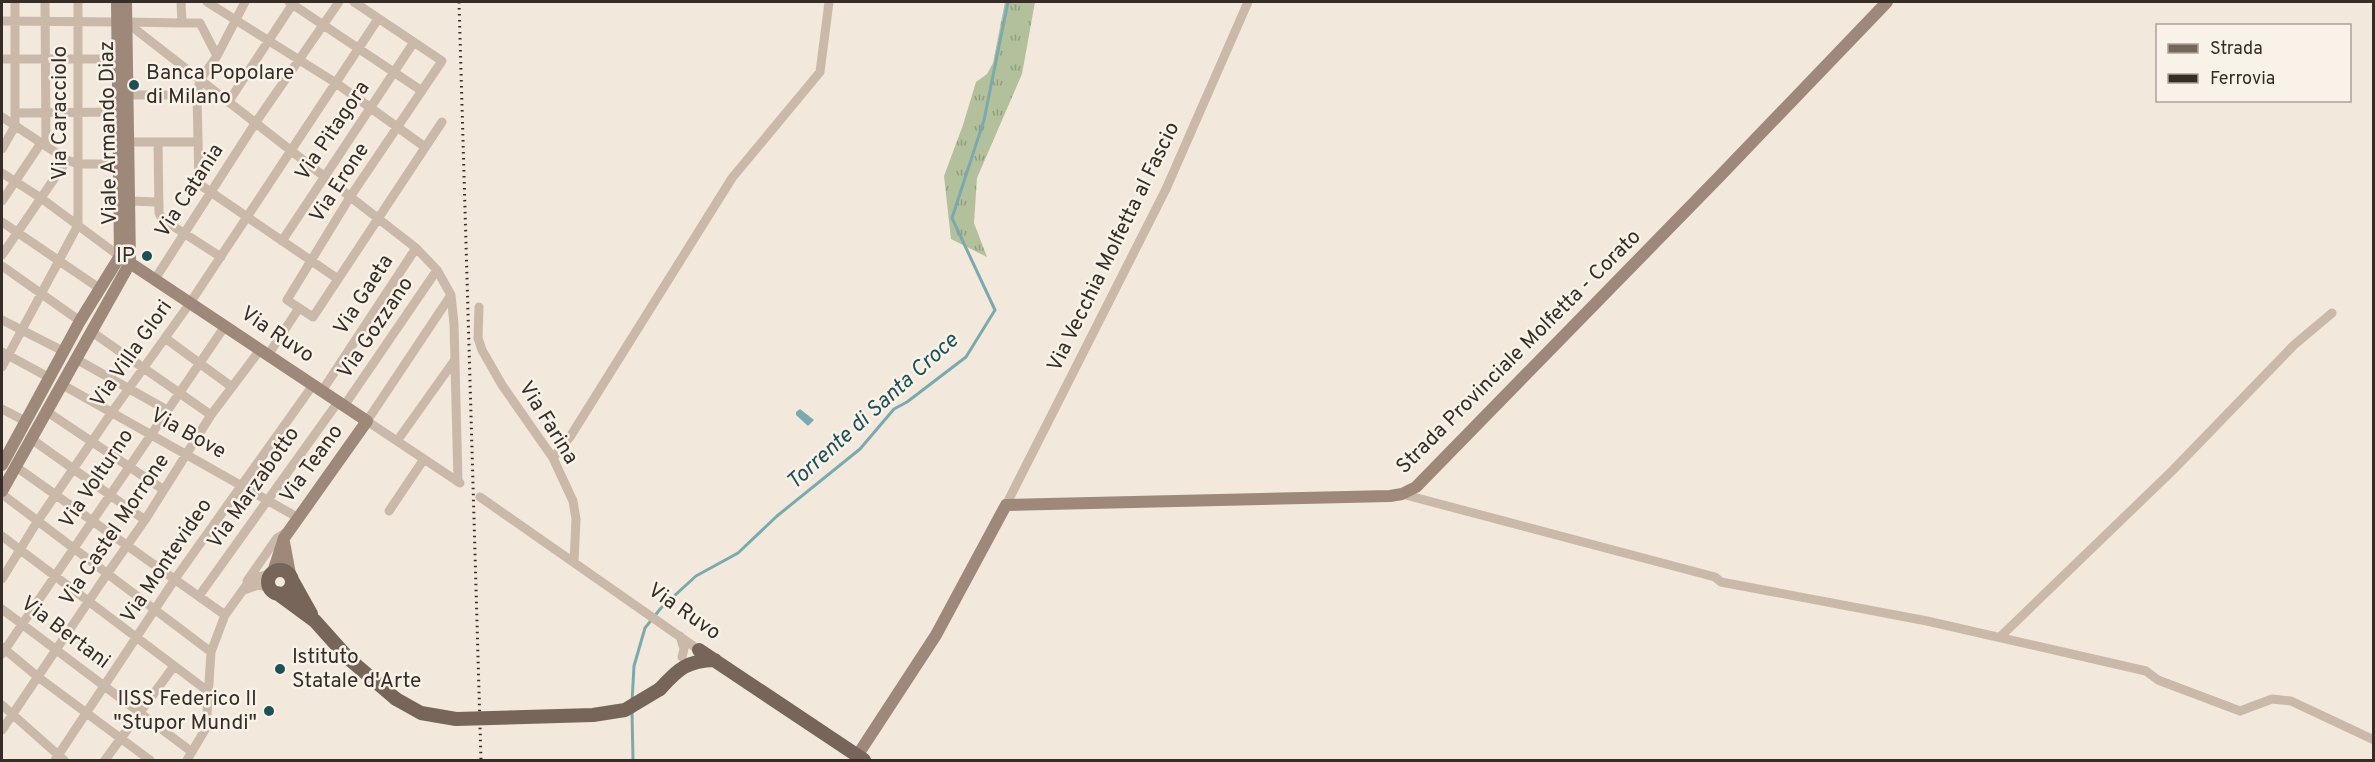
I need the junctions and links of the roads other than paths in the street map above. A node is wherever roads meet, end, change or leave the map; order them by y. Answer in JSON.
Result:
{"nodes":[{"id":1,"x":15,"y":2,"type":"edge"},
{"id":2,"x":45,"y":2,"type":"edge"},
{"id":3,"x":78,"y":2,"type":"edge"},
{"id":4,"x":117,"y":2,"type":"edge"},
{"id":5,"x":126,"y":2,"type":"edge"},
{"id":6,"x":182,"y":2,"type":"edge"},
{"id":7,"x":207,"y":2,"type":"edge"},
{"id":8,"x":245,"y":2,"type":"edge"},
{"id":9,"x":292,"y":2,"type":"edge"},
{"id":10,"x":339,"y":2,"type":"edge"},
{"id":11,"x":829,"y":2,"type":"edge"},
{"id":12,"x":1248,"y":2,"type":"edge"},
{"id":13,"x":1887,"y":2,"type":"edge"},
{"id":14,"x":360,"y":3,"type":"edge"},
{"id":15,"x":236,"y":18,"type":"junction"},
{"id":16,"x":378,"y":19,"type":"junction"},
{"id":17,"x":2,"y":21,"type":"edge"},
{"id":18,"x":15,"y":21,"type":"junction"},
{"id":19,"x":46,"y":22,"type":"junction"},
{"id":20,"x":78,"y":22,"type":"junction"},
{"id":21,"x":121,"y":22,"type":"junction"},
{"id":22,"x":182,"y":22,"type":"junction"},
{"id":23,"x":323,"y":24,"type":"junction"},
{"id":24,"x":270,"y":40,"type":"junction"},
{"id":25,"x":414,"y":42,"type":"junction"},
{"id":26,"x":359,"y":49,"type":"junction"},
{"id":27,"x":216,"y":56,"type":"junction"},
{"id":28,"x":2,"y":59,"type":"edge"},
{"id":29,"x":15,"y":59,"type":"junction"},
{"id":30,"x":46,"y":59,"type":"junction"},
{"id":31,"x":78,"y":59,"type":"junction"},
{"id":32,"x":118,"y":59,"type":"junction"},
{"id":33,"x":300,"y":61,"type":"junction"},
{"id":34,"x":395,"y":73,"type":"junction"},
{"id":35,"x":200,"y":80,"type":"junction"},
{"id":36,"x":336,"y":83,"type":"junction"},
{"id":37,"x":422,"y":91,"type":"junction"},
{"id":38,"x":128,"y":95,"type":"junction"},
{"id":39,"x":198,"y":95,"type":"junction"},
{"id":40,"x":229,"y":101,"type":"junction"},
{"id":41,"x":370,"y":108,"type":"junction"},
{"id":42,"x":78,"y":112,"type":"junction"},
{"id":43,"x":118,"y":112,"type":"junction"},
{"id":44,"x":16,"y":113,"type":"junction"},
{"id":45,"x":46,"y":113,"type":"junction"},
{"id":46,"x":2,"y":117,"type":"edge"},
{"id":47,"x":256,"y":122,"type":"junction"},
{"id":48,"x":442,"y":122,"type":"dead end"},
{"id":49,"x":15,"y":126,"type":"junction"},
{"id":50,"x":398,"y":127,"type":"junction"},
{"id":51,"x":128,"y":142,"type":"junction"},
{"id":52,"x":158,"y":142,"type":"junction"},
{"id":53,"x":198,"y":142,"type":"junction"},
{"id":54,"x":44,"y":145,"type":"junction"},
{"id":55,"x":425,"y":147,"type":"junction"},
{"id":56,"x":2,"y":149,"type":"edge"},
{"id":57,"x":291,"y":149,"type":"junction"},
{"id":58,"x":67,"y":160,"type":"junction"},
{"id":59,"x":78,"y":164,"type":"junction"},
{"id":60,"x":119,"y":164,"type":"junction"},
{"id":61,"x":2,"y":173,"type":"edge"},
{"id":62,"x":324,"y":176,"type":"junction"},
{"id":63,"x":15,"y":181,"type":"junction"},
{"id":64,"x":211,"y":193,"type":"junction"},
{"id":65,"x":350,"y":197,"type":"junction"},
{"id":66,"x":41,"y":198,"type":"junction"},
{"id":67,"x":2,"y":201,"type":"edge"},
{"id":68,"x":129,"y":201,"type":"junction"},
{"id":69,"x":158,"y":202,"type":"junction"},
{"id":70,"x":247,"y":217,"type":"junction"},
{"id":71,"x":378,"y":218,"type":"junction"},
{"id":72,"x":2,"y":222,"type":"edge"},
{"id":73,"x":78,"y":225,"type":"junction"},
{"id":74,"x":17,"y":233,"type":"junction"},
{"id":75,"x":185,"y":233,"type":"junction"},
{"id":76,"x":282,"y":241,"type":"junction"},
{"id":77,"x":416,"y":248,"type":"junction"},
{"id":78,"x":2,"y":255,"type":"edge"},
{"id":79,"x":221,"y":257,"type":"junction"},
{"id":80,"x":58,"y":260,"type":"junction"},
{"id":81,"x":125,"y":260,"type":"junction"},
{"id":82,"x":312,"y":260,"type":"junction"},
{"id":83,"x":2,"y":266,"type":"edge"},
{"id":84,"x":437,"y":270,"type":"junction"},
{"id":85,"x":155,"y":279,"type":"junction"},
{"id":86,"x":338,"y":279,"type":"junction"},
{"id":87,"x":99,"y":288,"type":"junction"},
{"id":88,"x":40,"y":292,"type":"junction"},
{"id":89,"x":451,"y":295,"type":"junction"},
{"id":90,"x":190,"y":303,"type":"junction"},
{"id":91,"x":479,"y":307,"type":"dead end"},
{"id":92,"x":299,"y":308,"type":"junction"},
{"id":93,"x":2332,"y":313,"type":"dead end"},
{"id":94,"x":2,"y":320,"type":"edge"},
{"id":95,"x":80,"y":321,"type":"junction"},
{"id":96,"x":225,"y":326,"type":"junction"},
{"id":97,"x":20,"y":330,"type":"junction"},
{"id":98,"x":92,"y":332,"type":"junction"},
{"id":99,"x":165,"y":338,"type":"junction"},
{"id":100,"x":63,"y":351,"type":"junction"},
{"id":101,"x":264,"y":352,"type":"junction"},
{"id":102,"x":4,"y":354,"type":"edge"},
{"id":103,"x":76,"y":358,"type":"junction"},
{"id":104,"x":454,"y":360,"type":"junction"},
{"id":105,"x":198,"y":363,"type":"junction"},
{"id":106,"x":2,"y":367,"type":"edge"},
{"id":107,"x":144,"y":368,"type":"junction"},
{"id":108,"x":55,"y":381,"type":"junction"},
{"id":109,"x":232,"y":387,"type":"junction"},
{"id":110,"x":318,"y":388,"type":"junction"},
{"id":111,"x":129,"y":389,"type":"junction"},
{"id":112,"x":179,"y":392,"type":"junction"},
{"id":113,"x":341,"y":404,"type":"junction"},
{"id":114,"x":2,"y":409,"type":"edge"},
{"id":115,"x":167,"y":410,"type":"junction"},
{"id":116,"x":46,"y":411,"type":"junction"},
{"id":117,"x":112,"y":412,"type":"junction"},
{"id":118,"x":212,"y":415,"type":"junction"},
{"id":119,"x":367,"y":421,"type":"junction"},
{"id":120,"x":25,"y":422,"type":"junction"},
{"id":121,"x":150,"y":433,"type":"junction"},
{"id":122,"x":30,"y":438,"type":"junction"},
{"id":123,"x":397,"y":441,"type":"junction"},
{"id":124,"x":93,"y":442,"type":"junction"},
{"id":125,"x":188,"y":454,"type":"junction"},
{"id":126,"x":3,"y":457,"type":"edge"},
{"id":127,"x":553,"y":458,"type":"junction"},
{"id":128,"x":424,"y":459,"type":"junction"},
{"id":129,"x":15,"y":466,"type":"junction"},
{"id":130,"x":128,"y":466,"type":"junction"},
{"id":131,"x":74,"y":470,"type":"junction"},
{"id":132,"x":241,"y":485,"type":"junction"},
{"id":133,"x":164,"y":490,"type":"junction"},
{"id":134,"x":2,"y":493,"type":"edge"},
{"id":135,"x":1402,"y":494,"type":"junction"},
{"id":136,"x":56,"y":495,"type":"junction"},
{"id":137,"x":109,"y":495,"type":"junction"},
{"id":138,"x":480,"y":497,"type":"dead end"},
{"id":139,"x":268,"y":500,"type":"junction"},
{"id":140,"x":1006,"y":505,"type":"junction"},
{"id":141,"x":389,"y":511,"type":"dead end"},
{"id":142,"x":297,"y":517,"type":"junction"},
{"id":143,"x":145,"y":520,"type":"junction"},
{"id":144,"x":92,"y":521,"type":"junction"},
{"id":145,"x":37,"y":522,"type":"junction"},
{"id":146,"x":286,"y":534,"type":"junction"},
{"id":147,"x":2,"y":536,"type":"edge"},
{"id":148,"x":128,"y":546,"type":"junction"},
{"id":149,"x":72,"y":548,"type":"junction"},
{"id":150,"x":20,"y":549,"type":"junction"},
{"id":151,"x":574,"y":562,"type":"junction"},
{"id":152,"x":107,"y":574,"type":"junction"},
{"id":153,"x":54,"y":575,"type":"junction"},
{"id":154,"x":291,"y":577,"type":"junction"},
{"id":155,"x":2,"y":579,"type":"edge"},
{"id":156,"x":175,"y":579,"type":"junction"},
{"id":157,"x":273,"y":582,"type":"junction"},
{"id":158,"x":242,"y":590,"type":"junction"},
{"id":159,"x":199,"y":596,"type":"junction"},
{"id":160,"x":89,"y":602,"type":"junction"},
{"id":161,"x":2,"y":609,"type":"edge"},
{"id":162,"x":154,"y":610,"type":"junction"},
{"id":163,"x":225,"y":615,"type":"junction"},
{"id":164,"x":315,"y":621,"type":"junction"},
{"id":165,"x":22,"y":624,"type":"junction"},
{"id":166,"x":675,"y":631,"type":"junction"},
{"id":167,"x":2000,"y":637,"type":"junction"},
{"id":168,"x":137,"y":638,"type":"junction"},
{"id":169,"x":57,"y":649,"type":"junction"},
{"id":170,"x":3,"y":650,"type":"edge"},
{"id":171,"x":211,"y":652,"type":"junction"},
{"id":172,"x":691,"y":656,"type":"junction"},
{"id":173,"x":174,"y":666,"type":"junction"},
{"id":174,"x":38,"y":677,"type":"junction"},
{"id":175,"x":105,"y":686,"type":"junction"},
{"id":176,"x":209,"y":692,"type":"junction"},
{"id":177,"x":2,"y":705,"type":"edge"},
{"id":178,"x":140,"y":711,"type":"junction"},
{"id":179,"x":87,"y":712,"type":"junction"},
{"id":180,"x":12,"y":715,"type":"junction"},
{"id":181,"x":2,"y":730,"type":"edge"},
{"id":182,"x":120,"y":738,"type":"junction"},
{"id":183,"x":2373,"y":740,"type":"edge"},
{"id":184,"x":190,"y":756,"type":"edge"},
{"id":185,"x":59,"y":759,"type":"edge"},
{"id":186,"x":861,"y":759,"type":"edge"},
{"id":187,"x":105,"y":760,"type":"edge"},
{"id":188,"x":150,"y":760,"type":"edge"}],
"edges":[{"from":1,"to":18,"type":"street"},
{"from":2,"to":19,"type":"street"},
{"from":3,"to":20,"type":"street","name":"Via Caracciolo"},
{"from":4,"to":21,"type":"main road"},
{"from":5,"to":21,"type":"main road","name":"Viale Armando Diaz"},
{"from":6,"to":22,"type":"street"},
{"from":7,"to":15,"type":"street"},
{"from":8,"to":15,"type":"street"},
{"from":9,"to":23,"type":"street"},
{"from":9,"to":24,"type":"street"},
{"from":10,"to":23,"type":"street","name":"Via Catania"},
{"from":11,"to":127,"type":"street"},
{"from":12,"to":140,"type":"street","name":"Via Vecchia Molfetta al Fascio"},
{"from":13,"to":135,"type":"main road","name":"Strada Provinciale Molfetta - Corato"},
{"from":14,"to":16,"type":"street"},
{"from":15,"to":24,"type":"street"},
{"from":15,"to":27,"type":"street"},
{"from":16,"to":25,"type":"street"},
{"from":16,"to":26,"type":"street","name":"Via Villa Glori"},
{"from":17,"to":18,"type":"street"},
{"from":18,"to":19,"type":"street"},
{"from":18,"to":29,"type":"street"},
{"from":19,"to":20,"type":"street"},
{"from":19,"to":30,"type":"street"},
{"from":20,"to":21,"type":"street"},
{"from":20,"to":31,"type":"street","name":"Via Caracciolo"},
{"from":21,"to":22,"type":"street"},
{"from":21,"to":32,"type":"main road"},
{"from":21,"to":35,"type":"street"},
{"from":21,"to":38,"type":"main road","name":"Viale Armando Diaz"},
{"from":22,"to":27,"type":"street"},
{"from":23,"to":26,"type":"street"},
{"from":23,"to":33,"type":"street","name":"Via Catania"},
{"from":24,"to":33,"type":"street"},
{"from":24,"to":40,"type":"street"},
{"from":25,"to":34,"type":"street","name":"Via Pitagora"},
{"from":25,"to":37,"type":"street","name":"Via Erone"},
{"from":26,"to":34,"type":"street"},
{"from":26,"to":36,"type":"street","name":"Via Villa Glori"},
{"from":27,"to":35,"type":"street"},
{"from":28,"to":29,"type":"street"},
{"from":29,"to":30,"type":"street"},
{"from":29,"to":44,"type":"street"},
{"from":30,"to":31,"type":"street"},
{"from":30,"to":45,"type":"street"},
{"from":31,"to":32,"type":"street"},
{"from":31,"to":42,"type":"street","name":"Via Caracciolo"},
{"from":32,"to":43,"type":"main road"},
{"from":33,"to":36,"type":"street"},
{"from":33,"to":47,"type":"street","name":"Via Catania"},
{"from":34,"to":37,"type":"street"},
{"from":34,"to":41,"type":"street","name":"Via Pitagora"},
{"from":35,"to":39,"type":"street"},
{"from":35,"to":40,"type":"street"},
{"from":36,"to":41,"type":"street"},
{"from":36,"to":57,"type":"street","name":"Via Villa Glori"},
{"from":37,"to":50,"type":"street","name":"Via Erone"},
{"from":38,"to":39,"type":"street"},
{"from":38,"to":51,"type":"main road","name":"Viale Armando Diaz"},
{"from":39,"to":53,"type":"street"},
{"from":40,"to":47,"type":"street"},
{"from":41,"to":50,"type":"street"},
{"from":41,"to":62,"type":"street","name":"Via Pitagora"},
{"from":42,"to":43,"type":"street"},
{"from":42,"to":45,"type":"street"},
{"from":42,"to":59,"type":"street","name":"Via Caracciolo"},
{"from":43,"to":60,"type":"main road"},
{"from":44,"to":45,"type":"street"},
{"from":44,"to":49,"type":"street"},
{"from":45,"to":54,"type":"street"},
{"from":46,"to":49,"type":"street"},
{"from":47,"to":57,"type":"street"},
{"from":47,"to":64,"type":"street","name":"Via Catania"},
{"from":48,"to":55,"type":"street"},
{"from":49,"to":54,"type":"street"},
{"from":49,"to":56,"type":"street"},
{"from":50,"to":55,"type":"street"},
{"from":50,"to":65,"type":"street","name":"Via Erone"},
{"from":51,"to":52,"type":"street"},
{"from":51,"to":68,"type":"main road","name":"Viale Armando Diaz"},
{"from":52,"to":53,"type":"street"},
{"from":52,"to":69,"type":"street"},
{"from":53,"to":64,"type":"street"},
{"from":54,"to":58,"type":"street"},
{"from":54,"to":63,"type":"street"},
{"from":55,"to":71,"type":"street"},
{"from":57,"to":62,"type":"street"},
{"from":57,"to":70,"type":"street","name":"Via Villa Glori"},
{"from":58,"to":59,"type":"street"},
{"from":58,"to":66,"type":"street"},
{"from":59,"to":60,"type":"street"},
{"from":59,"to":73,"type":"street","name":"Via Caracciolo"},
{"from":60,"to":81,"type":"main road"},
{"from":61,"to":63,"type":"street"},
{"from":62,"to":65,"type":"street"},
{"from":62,"to":76,"type":"street","name":"Via Pitagora"},
{"from":63,"to":66,"type":"street"},
{"from":63,"to":67,"type":"street"},
{"from":64,"to":70,"type":"street"},
{"from":64,"to":75,"type":"street","name":"Via Catania"},
{"from":65,"to":71,"type":"street"},
{"from":65,"to":82,"type":"street","name":"Via Erone"},
{"from":66,"to":73,"type":"street"},
{"from":66,"to":74,"type":"street"},
{"from":68,"to":69,"type":"street"},
{"from":68,"to":81,"type":"main road","name":"Viale Armando Diaz"},
{"from":69,"to":75,"type":"street"},
{"from":70,"to":76,"type":"street"},
{"from":70,"to":79,"type":"street","name":"Via Villa Glori"},
{"from":71,"to":77,"type":"street"},
{"from":71,"to":86,"type":"street"},
{"from":72,"to":74,"type":"street"},
{"from":73,"to":80,"type":"street"},
{"from":73,"to":81,"type":"street"},
{"from":74,"to":78,"type":"street"},
{"from":74,"to":80,"type":"street"},
{"from":75,"to":79,"type":"street"},
{"from":75,"to":85,"type":"street","name":"Via Catania"},
{"from":76,"to":82,"type":"street"},
{"from":77,"to":84,"type":"street"},
{"from":77,"to":110,"type":"street","name":"Via Gaeta"},
{"from":79,"to":90,"type":"street","name":"Via Villa Glori"},
{"from":80,"to":87,"type":"street"},
{"from":80,"to":88,"type":"street"},
{"from":81,"to":85,"type":"main road","name":"Via Ruvo"},
{"from":81,"to":87,"type":"main road"},
{"from":81,"to":98,"type":"main road"},
{"from":82,"to":86,"type":"street"},
{"from":82,"to":92,"type":"street","name":"Via Erone"},
{"from":83,"to":88,"type":"street"},
{"from":84,"to":89,"type":"street"},
{"from":84,"to":113,"type":"street","name":"Via Gozzano"},
{"from":85,"to":90,"type":"main road","name":"Via Ruvo"},
{"from":86,"to":92,"type":"street"},
{"from":87,"to":95,"type":"main road"},
{"from":88,"to":95,"type":"street"},
{"from":88,"to":97,"type":"street"},
{"from":89,"to":104,"type":"street"},
{"from":89,"to":119,"type":"street"},
{"from":90,"to":96,"type":"main road","name":"Via Ruvo"},
{"from":90,"to":99,"type":"street","name":"Via Villa Glori"},
{"from":91,"to":127,"type":"street","name":"Via Farina"},
{"from":92,"to":101,"type":"street","name":"Via Castel Morrone"},
{"from":93,"to":167,"type":"street"},
{"from":94,"to":97,"type":"street"},
{"from":95,"to":100,"type":"main road"},
{"from":96,"to":101,"type":"main road","name":"Via Ruvo"},
{"from":96,"to":105,"type":"street","name":"Via Volturno"},
{"from":97,"to":100,"type":"street"},
{"from":97,"to":102,"type":"street"},
{"from":98,"to":103,"type":"main road"},
{"from":98,"to":107,"type":"street"},
{"from":99,"to":105,"type":"street"},
{"from":99,"to":107,"type":"street","name":"Via Villa Glori"},
{"from":100,"to":108,"type":"main road"},
{"from":101,"to":109,"type":"street","name":"Via Castel Morrone"},
{"from":101,"to":110,"type":"main road","name":"Via Ruvo"},
{"from":102,"to":106,"type":"street"},
{"from":102,"to":108,"type":"street","name":"Via Bove"},
{"from":103,"to":108,"type":"main road"},
{"from":103,"to":111,"type":"street"},
{"from":104,"to":123,"type":"street"},
{"from":104,"to":128,"type":"street","name":"Via Ruvo"},
{"from":105,"to":109,"type":"street"},
{"from":105,"to":112,"type":"street","name":"Via Volturno"},
{"from":107,"to":111,"type":"street","name":"Via Villa Glori"},
{"from":107,"to":112,"type":"street"},
{"from":108,"to":116,"type":"main road"},
{"from":108,"to":117,"type":"street","name":"Via Bove"},
{"from":108,"to":120,"type":"main road"},
{"from":109,"to":118,"type":"street","name":"Via Castel Morrone"},
{"from":110,"to":113,"type":"main road","name":"Via Ruvo"},
{"from":110,"to":132,"type":"street","name":"Via Montevideo"},
{"from":111,"to":115,"type":"street"},
{"from":111,"to":117,"type":"street","name":"Via Villa Glori"},
{"from":112,"to":115,"type":"street","name":"Via Volturno"},
{"from":112,"to":118,"type":"street"},
{"from":113,"to":119,"type":"main road","name":"Via Ruvo"},
{"from":113,"to":139,"type":"street","name":"Via Marzabotto"},
{"from":114,"to":120,"type":"street"},
{"from":115,"to":121,"type":"street","name":"Via Volturno"},
{"from":116,"to":122,"type":"main road"},
{"from":116,"to":124,"type":"street"},
{"from":117,"to":121,"type":"street","name":"Via Bove"},
{"from":117,"to":124,"type":"street","name":"Via Villa Glori"},
{"from":118,"to":125,"type":"street","name":"Via Castel Morrone"},
{"from":119,"to":123,"type":"street","name":"Via Ruvo"},
{"from":119,"to":142,"type":"main road","name":"Via Teano"},
{"from":120,"to":126,"type":"main road"},
{"from":121,"to":125,"type":"street","name":"Via Bove"},
{"from":121,"to":130,"type":"street","name":"Via Volturno"},
{"from":122,"to":129,"type":"main road"},
{"from":122,"to":131,"type":"street"},
{"from":123,"to":128,"type":"street","name":"Via Ruvo"},
{"from":124,"to":130,"type":"street"},
{"from":124,"to":131,"type":"street","name":"Via Villa Glori"},
{"from":125,"to":132,"type":"street","name":"Via Bove"},
{"from":125,"to":133,"type":"street","name":"Via Castel Morrone"},
{"from":127,"to":151,"type":"street","name":"Via Farina"},
{"from":128,"to":141,"type":"street"},
{"from":129,"to":134,"type":"main road"},
{"from":129,"to":136,"type":"street"},
{"from":130,"to":133,"type":"street"},
{"from":130,"to":137,"type":"street","name":"Via Volturno"},
{"from":131,"to":136,"type":"street","name":"Via Villa Glori"},
{"from":131,"to":137,"type":"street"},
{"from":132,"to":139,"type":"street","name":"Via Bove"},
{"from":132,"to":156,"type":"street","name":"Via Montevideo"},
{"from":133,"to":143,"type":"street","name":"Via Castel Morrone"},
{"from":134,"to":145,"type":"street"},
{"from":135,"to":140,"type":"main road","name":"Strada Provinciale Molfetta - Corato"},
{"from":135,"to":167,"type":"street"},
{"from":136,"to":144,"type":"street"},
{"from":136,"to":145,"type":"street","name":"Via Villa Glori"},
{"from":137,"to":143,"type":"street"},
{"from":137,"to":144,"type":"street","name":"Via Volturno"},
{"from":138,"to":151,"type":"street","name":"Via Ruvo"},
{"from":139,"to":142,"type":"street","name":"Via Bove"},
{"from":139,"to":159,"type":"street","name":"Via Marzabotto"},
{"from":140,"to":186,"type":"main road"},
{"from":142,"to":146,"type":"main road","name":"Via Teano"},
{"from":143,"to":148,"type":"street","name":"Via Castel Morrone"},
{"from":144,"to":148,"type":"street"},
{"from":144,"to":149,"type":"street","name":"Via Volturno"},
{"from":145,"to":149,"type":"street"},
{"from":145,"to":150,"type":"street","name":"Via Villa Glori"},
{"from":146,"to":154,"type":"main road","name":"Via Teano"},
{"from":146,"to":157,"type":"main road","name":"Via Teano"},
{"from":146,"to":158,"type":"street","name":"Via Teano"},
{"from":147,"to":150,"type":"street"},
{"from":148,"to":152,"type":"street","name":"Via Castel Morrone"},
{"from":148,"to":156,"type":"street"},
{"from":149,"to":152,"type":"street"},
{"from":149,"to":153,"type":"street","name":"Via Volturno"},
{"from":150,"to":153,"type":"street"},
{"from":150,"to":155,"type":"street","name":"Via Villa Glori"},
{"from":151,"to":166,"type":"street","name":"Via Ruvo"},
{"from":152,"to":160,"type":"street","name":"Via Castel Morrone"},
{"from":152,"to":162,"type":"street"},
{"from":153,"to":160,"type":"street"},
{"from":153,"to":165,"type":"street","name":"Via Volturno"},
{"from":154,"to":157,"type":"main road"},
{"from":154,"to":157,"type":"main road"},
{"from":154,"to":164,"type":"main road"},
{"from":156,"to":159,"type":"street"},
{"from":156,"to":162,"type":"street","name":"Via Montevideo"},
{"from":157,"to":158,"type":"street"},
{"from":157,"to":158,"type":"street"},
{"from":157,"to":164,"type":"main road"},
{"from":158,"to":163,"type":"street","name":"Via Teano"},
{"from":159,"to":163,"type":"street"},
{"from":160,"to":168,"type":"street"},
{"from":160,"to":169,"type":"street","name":"Via Castel Morrone"},
{"from":161,"to":165,"type":"street","name":"Via Bertani"},
{"from":162,"to":168,"type":"street","name":"Via Montevideo"},
{"from":162,"to":171,"type":"street"},
{"from":163,"to":171,"type":"street","name":"Via Teano"},
{"from":164,"to":172,"type":"main road","bridge":true},
{"from":165,"to":169,"type":"street","name":"Via Bertani"},
{"from":165,"to":170,"type":"street","name":"Via Volturno"},
{"from":166,"to":172,"type":"street","name":"Via Ruvo"},
{"from":166,"to":172,"type":"street"},
{"from":167,"to":183,"type":"street"},
{"from":168,"to":173,"type":"street"},
{"from":168,"to":175,"type":"street","name":"Via Montevideo"},
{"from":169,"to":174,"type":"street","name":"Via Castel Morrone"},
{"from":169,"to":175,"type":"street","name":"Via Bertani"},
{"from":170,"to":174,"type":"street"},
{"from":171,"to":176,"type":"street","name":"Via Teano"},
{"from":172,"to":186,"type":"main road","name":"Via Ruvo"},
{"from":173,"to":176,"type":"street"},
{"from":173,"to":178,"type":"street"},
{"from":174,"to":179,"type":"street"},
{"from":174,"to":180,"type":"street","name":"Via Castel Morrone"},
{"from":175,"to":178,"type":"street","name":"Via Bertani"},
{"from":175,"to":179,"type":"street","name":"Via Montevideo"},
{"from":176,"to":184,"type":"street","name":"Via Teano"},
{"from":177,"to":180,"type":"street"},
{"from":178,"to":182,"type":"street"},
{"from":178,"to":184,"type":"street","name":"Via Bertani"},
{"from":179,"to":182,"type":"street"},
{"from":179,"to":185,"type":"street","name":"Via Montevideo"},
{"from":180,"to":181,"type":"street","name":"Via Castel Morrone"},
{"from":180,"to":185,"type":"street"},
{"from":182,"to":187,"type":"street"},
{"from":182,"to":188,"type":"street"}]}
